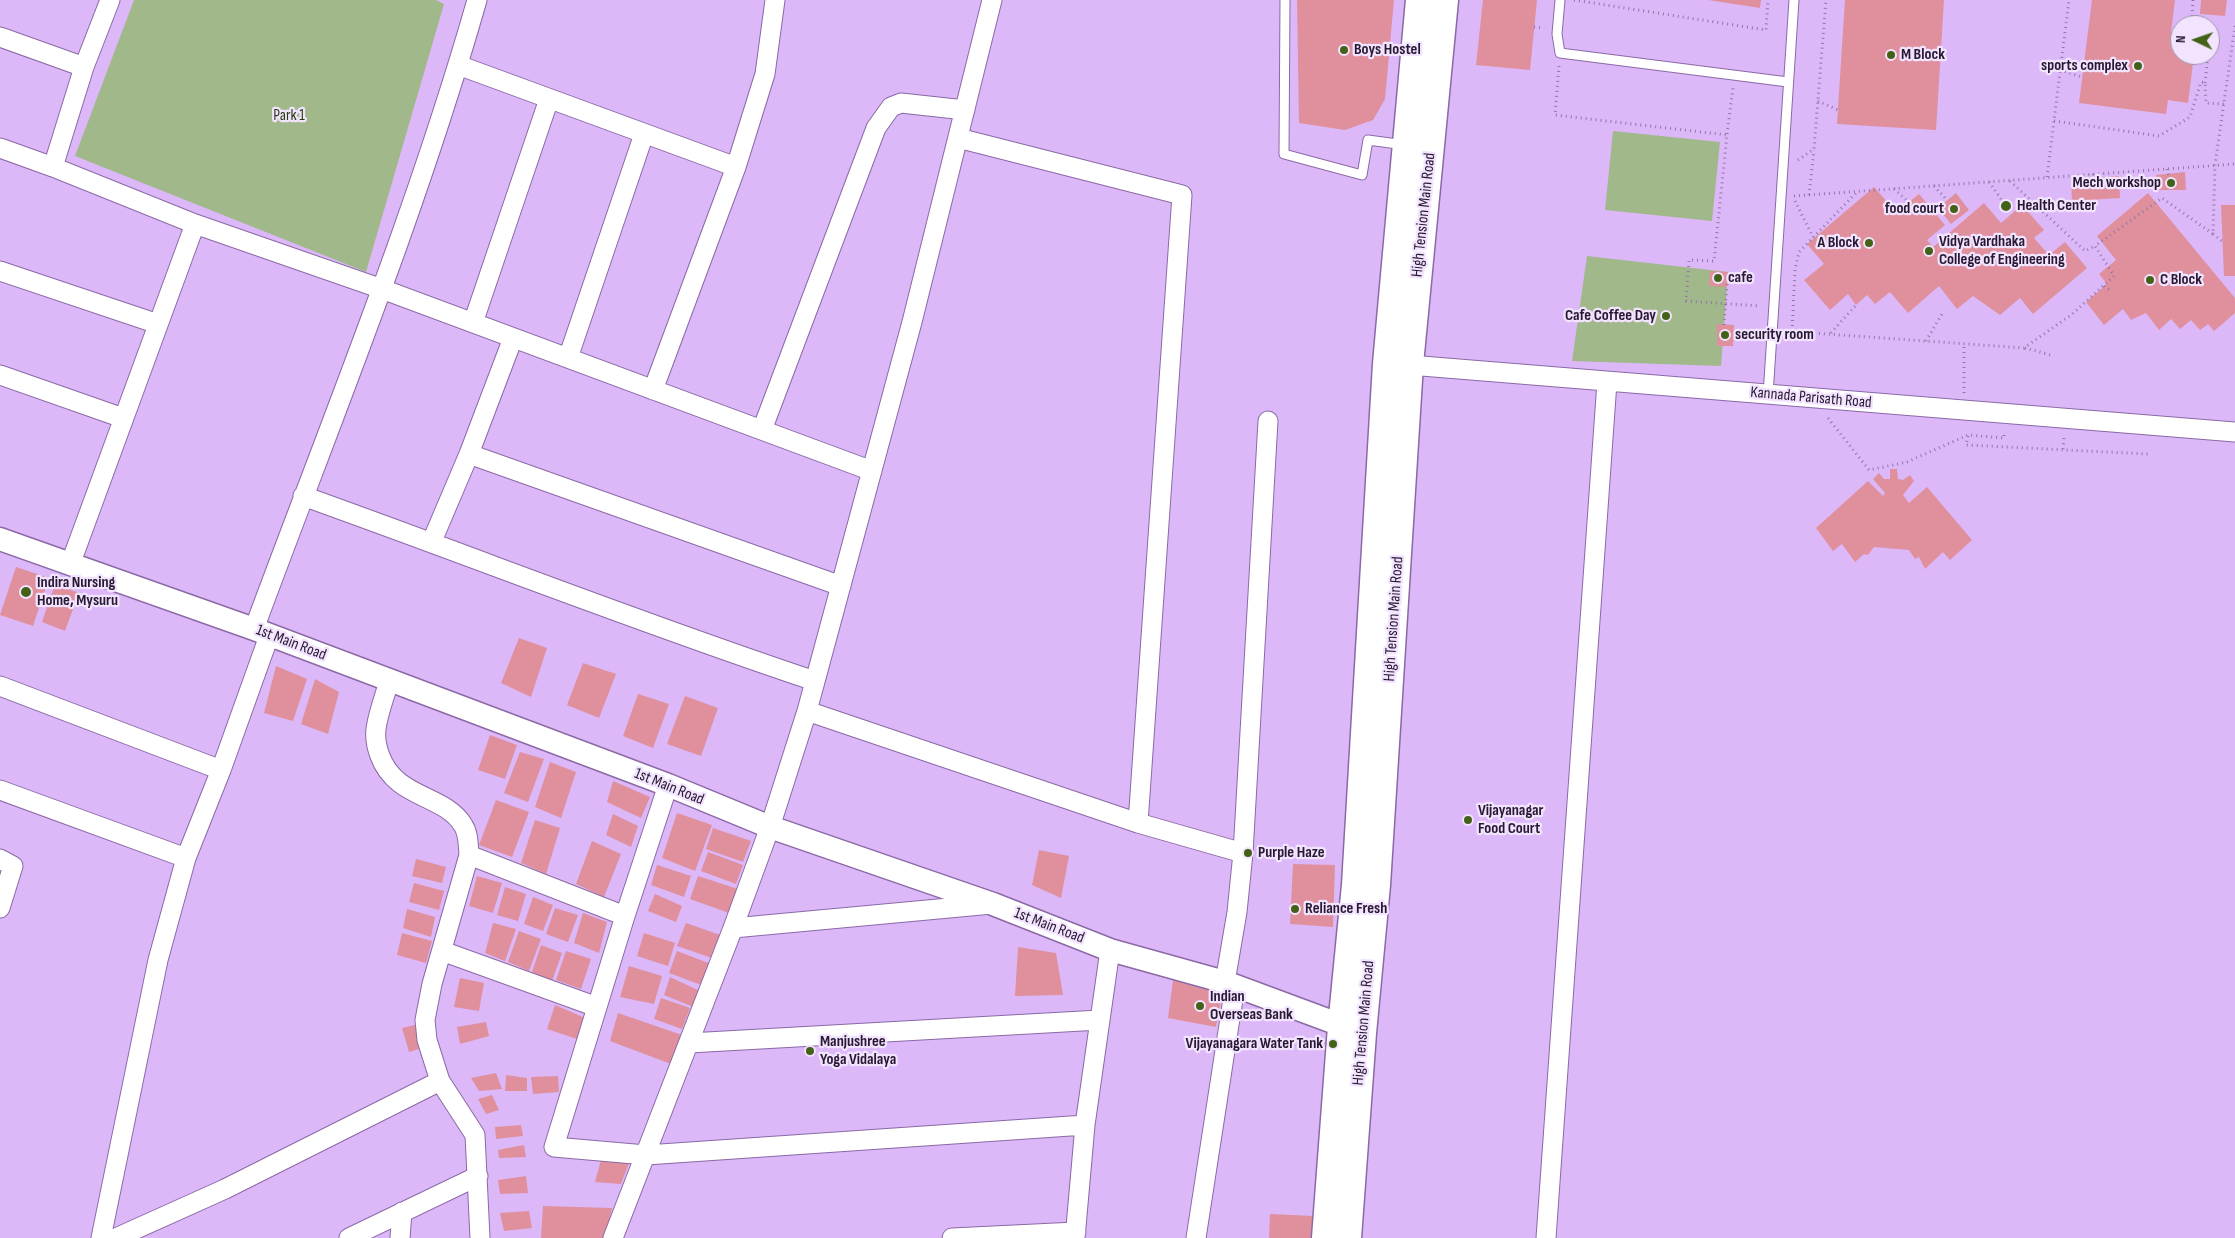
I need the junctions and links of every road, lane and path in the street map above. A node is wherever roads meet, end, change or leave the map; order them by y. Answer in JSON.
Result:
{"nodes":[{"id":1,"x":110,"y":0,"type":"edge"},
{"id":2,"x":477,"y":0,"type":"edge"},
{"id":3,"x":776,"y":0,"type":"edge"},
{"id":4,"x":992,"y":0,"type":"edge"},
{"id":5,"x":1285,"y":0,"type":"edge"},
{"id":6,"x":1419,"y":0,"type":"edge"},
{"id":7,"x":1445,"y":0,"type":"edge"},
{"id":8,"x":1560,"y":0,"type":"edge"},
{"id":9,"x":1571,"y":0,"type":"edge"},
{"id":10,"x":1768,"y":0,"type":"edge"},
{"id":11,"x":1794,"y":0,"type":"edge"},
{"id":12,"x":1826,"y":0,"type":"edge"},
{"id":13,"x":2069,"y":0,"type":"edge"},
{"id":14,"x":2193,"y":0,"type":"edge"},
{"id":15,"x":2192,"y":15,"type":"edge"},
{"id":16,"x":2235,"y":26,"type":"edge"},
{"id":17,"x":0,"y":37,"type":"edge"},
{"id":18,"x":1560,"y":53,"type":"junction"},
{"id":19,"x":2207,"y":65,"type":"edge"},
{"id":20,"x":458,"y":66,"type":"junction"},
{"id":21,"x":84,"y":67,"type":"junction"},
{"id":22,"x":2060,"y":70,"type":"junction"},
{"id":23,"x":1735,"y":75,"type":"junction"},
{"id":24,"x":2082,"y":77,"type":"dead end"},
{"id":25,"x":1788,"y":82,"type":"junction"},
{"id":26,"x":2205,"y":83,"type":"junction"},
{"id":27,"x":549,"y":99,"type":"junction"},
{"id":28,"x":1818,"y":101,"type":"junction"},
{"id":29,"x":2224,"y":104,"type":"junction"},
{"id":30,"x":965,"y":110,"type":"junction"},
{"id":31,"x":1838,"y":110,"type":"dead end"},
{"id":32,"x":2054,"y":121,"type":"junction"},
{"id":33,"x":644,"y":134,"type":"junction"},
{"id":34,"x":1727,"y":134,"type":"junction"},
{"id":35,"x":958,"y":138,"type":"junction"},
{"id":36,"x":1405,"y":145,"type":"junction"},
{"id":37,"x":0,"y":148,"type":"edge"},
{"id":38,"x":1814,"y":150,"type":"junction"},
{"id":39,"x":2235,"y":164,"type":"edge"},
{"id":40,"x":2215,"y":165,"type":"junction"},
{"id":41,"x":53,"y":167,"type":"junction"},
{"id":42,"x":736,"y":167,"type":"junction"},
{"id":43,"x":2168,"y":169,"type":"junction"},
{"id":44,"x":1783,"y":170,"type":"junction"},
{"id":45,"x":2093,"y":174,"type":"junction"},
{"id":46,"x":2047,"y":178,"type":"junction"},
{"id":47,"x":2009,"y":180,"type":"junction"},
{"id":48,"x":1989,"y":182,"type":"junction"},
{"id":49,"x":2170,"y":182,"type":"dead end"},
{"id":50,"x":1934,"y":186,"type":"junction"},
{"id":51,"x":2095,"y":188,"type":"dead end"},
{"id":52,"x":1894,"y":189,"type":"junction"},
{"id":53,"x":1858,"y":192,"type":"junction"},
{"id":54,"x":1809,"y":195,"type":"junction"},
{"id":55,"x":1793,"y":196,"type":"junction"},
{"id":56,"x":1781,"y":197,"type":"junction"},
{"id":57,"x":1947,"y":200,"type":"dead end"},
{"id":58,"x":1908,"y":202,"type":"dead end"},
{"id":59,"x":2006,"y":206,"type":"dead end"},
{"id":60,"x":195,"y":224,"type":"junction"},
{"id":61,"x":2213,"y":234,"type":"junction"},
{"id":62,"x":1813,"y":237,"type":"junction"},
{"id":63,"x":2222,"y":240,"type":"dead end"},
{"id":64,"x":2095,"y":246,"type":"junction"},
{"id":65,"x":0,"y":270,"type":"edge"},
{"id":66,"x":1727,"y":284,"type":"dead end"},
{"id":67,"x":2104,"y":286,"type":"dead end"},
{"id":68,"x":382,"y":289,"type":"junction"},
{"id":69,"x":2112,"y":292,"type":"dead end"},
{"id":70,"x":1726,"y":304,"type":"junction"},
{"id":71,"x":1856,"y":305,"type":"dead end"},
{"id":72,"x":1774,"y":306,"type":"junction"},
{"id":73,"x":1942,"y":314,"type":"dead end"},
{"id":74,"x":474,"y":323,"type":"junction"},
{"id":75,"x":158,"y":324,"type":"junction"},
{"id":76,"x":1724,"y":325,"type":"dead end"},
{"id":77,"x":1772,"y":330,"type":"junction"},
{"id":78,"x":1792,"y":331,"type":"junction"},
{"id":79,"x":1831,"y":334,"type":"junction"},
{"id":80,"x":513,"y":338,"type":"junction"},
{"id":81,"x":1926,"y":341,"type":"junction"},
{"id":82,"x":1964,"y":343,"type":"junction"},
{"id":83,"x":2024,"y":348,"type":"junction"},
{"id":84,"x":2054,"y":356,"type":"dead end"},
{"id":85,"x":568,"y":358,"type":"junction"},
{"id":86,"x":1398,"y":364,"type":"junction"},
{"id":87,"x":0,"y":375,"type":"edge"},
{"id":88,"x":1607,"y":382,"type":"junction"},
{"id":89,"x":653,"y":390,"type":"junction"},
{"id":90,"x":1768,"y":395,"type":"junction"},
{"id":91,"x":1813,"y":398,"type":"junction"},
{"id":92,"x":1965,"y":410,"type":"junction"},
{"id":93,"x":123,"y":418,"type":"junction"},
{"id":94,"x":1268,"y":421,"type":"dead end"},
{"id":95,"x":2004,"y":429,"type":"dead end"},
{"id":96,"x":762,"y":430,"type":"junction"},
{"id":97,"x":2235,"y":432,"type":"edge"},
{"id":98,"x":1968,"y":435,"type":"junction"},
{"id":99,"x":469,"y":454,"type":"junction"},
{"id":100,"x":2148,"y":454,"type":"dead end"},
{"id":101,"x":872,"y":471,"type":"junction"},
{"id":102,"x":304,"y":496,"type":"junction"},
{"id":103,"x":0,"y":539,"type":"edge"},
{"id":104,"x":432,"y":541,"type":"junction"},
{"id":105,"x":70,"y":565,"type":"junction"},
{"id":106,"x":841,"y":586,"type":"junction"},
{"id":107,"x":262,"y":632,"type":"junction"},
{"id":108,"x":389,"y":681,"type":"junction"},
{"id":109,"x":815,"y":681,"type":"junction"},
{"id":110,"x":0,"y":686,"type":"edge"},
{"id":111,"x":808,"y":711,"type":"junction"},
{"id":112,"x":221,"y":770,"type":"junction"},
{"id":113,"x":668,"y":785,"type":"junction"},
{"id":114,"x":0,"y":790,"type":"edge"},
{"id":115,"x":1138,"y":823,"type":"junction"},
{"id":116,"x":770,"y":827,"type":"junction"},
{"id":117,"x":1243,"y":853,"type":"junction"},
{"id":118,"x":469,"y":855,"type":"junction"},
{"id":119,"x":186,"y":858,"type":"junction"},
{"id":120,"x":0,"y":860,"type":"edge"},
{"id":121,"x":993,"y":904,"type":"junction"},
{"id":122,"x":0,"y":908,"type":"edge"},
{"id":123,"x":624,"y":916,"type":"junction"},
{"id":124,"x":733,"y":928,"type":"junction"},
{"id":125,"x":1110,"y":950,"type":"junction"},
{"id":126,"x":442,"y":951,"type":"junction"},
{"id":127,"x":1230,"y":984,"type":"junction"},
{"id":128,"x":597,"y":1006,"type":"junction"},
{"id":129,"x":1100,"y":1020,"type":"junction"},
{"id":130,"x":1352,"y":1030,"type":"junction"},
{"id":131,"x":689,"y":1043,"type":"junction"},
{"id":132,"x":440,"y":1081,"type":"junction"},
{"id":133,"x":1085,"y":1125,"type":"junction"},
{"id":134,"x":646,"y":1155,"type":"junction"},
{"id":135,"x":478,"y":1176,"type":"junction"},
{"id":136,"x":402,"y":1212,"type":"junction"},
{"id":137,"x":1076,"y":1235,"type":"edge"},
{"id":138,"x":101,"y":1238,"type":"edge"},
{"id":139,"x":116,"y":1238,"type":"edge"},
{"id":140,"x":349,"y":1238,"type":"edge"},
{"id":141,"x":400,"y":1238,"type":"edge"},
{"id":142,"x":480,"y":1238,"type":"edge"},
{"id":143,"x":613,"y":1238,"type":"edge"},
{"id":144,"x":952,"y":1238,"type":"edge"},
{"id":145,"x":1196,"y":1238,"type":"edge"},
{"id":146,"x":1325,"y":1238,"type":"edge"},
{"id":147,"x":1348,"y":1238,"type":"edge"},
{"id":148,"x":1546,"y":1238,"type":"edge"}],
"edges":[{"from":1,"to":21,"type":"street"},
{"from":2,"to":20,"type":"street"},
{"from":3,"to":42,"type":"street"},
{"from":4,"to":30,"type":"street"},
{"from":5,"to":36,"type":"lane"},
{"from":6,"to":36,"type":"main road"},
{"from":7,"to":86,"type":"main road","name":"High Tension Main Road"},
{"from":8,"to":18,"type":"lane"},
{"from":9,"to":10,"type":"path"},
{"from":11,"to":25,"type":"lane"},
{"from":12,"to":28,"type":"path"},
{"from":13,"to":22,"type":"path"},
{"from":14,"to":15,"type":"path"},
{"from":16,"to":29,"type":"path"},
{"from":17,"to":21,"type":"street"},
{"from":18,"to":23,"type":"lane"},
{"from":18,"to":34,"type":"path"},
{"from":19,"to":26,"type":"path"},
{"from":20,"to":27,"type":"street"},
{"from":20,"to":68,"type":"street"},
{"from":21,"to":41,"type":"street"},
{"from":22,"to":24,"type":"path"},
{"from":22,"to":32,"type":"path"},
{"from":23,"to":25,"type":"lane"},
{"from":23,"to":34,"type":"path"},
{"from":25,"to":44,"type":"lane"},
{"from":26,"to":29,"type":"path"},
{"from":26,"to":32,"type":"path"},
{"from":27,"to":33,"type":"street"},
{"from":27,"to":74,"type":"street"},
{"from":28,"to":31,"type":"path"},
{"from":28,"to":38,"type":"path"},
{"from":29,"to":40,"type":"path"},
{"from":30,"to":35,"type":"street"},
{"from":30,"to":96,"type":"street"},
{"from":32,"to":46,"type":"path"},
{"from":33,"to":42,"type":"street"},
{"from":33,"to":85,"type":"street"},
{"from":34,"to":70,"type":"path"},
{"from":35,"to":101,"type":"street"},
{"from":35,"to":115,"type":"street"},
{"from":36,"to":86,"type":"main road"},
{"from":37,"to":41,"type":"street"},
{"from":38,"to":44,"type":"path"},
{"from":38,"to":54,"type":"path"},
{"from":39,"to":40,"type":"path"},
{"from":40,"to":43,"type":"path"},
{"from":40,"to":61,"type":"path"},
{"from":41,"to":60,"type":"street"},
{"from":42,"to":89,"type":"street"},
{"from":43,"to":45,"type":"path"},
{"from":43,"to":49,"type":"path"},
{"from":44,"to":56,"type":"lane"},
{"from":45,"to":46,"type":"path"},
{"from":45,"to":51,"type":"path"},
{"from":46,"to":47,"type":"path"},
{"from":47,"to":48,"type":"path"},
{"from":47,"to":64,"type":"path"},
{"from":48,"to":50,"type":"path"},
{"from":48,"to":59,"type":"path"},
{"from":50,"to":52,"type":"path"},
{"from":50,"to":57,"type":"path"},
{"from":52,"to":53,"type":"path"},
{"from":52,"to":58,"type":"path"},
{"from":53,"to":54,"type":"path"},
{"from":53,"to":62,"type":"path"},
{"from":54,"to":55,"type":"path"},
{"from":55,"to":56,"type":"path"},
{"from":55,"to":62,"type":"path"},
{"from":56,"to":72,"type":"lane"},
{"from":60,"to":68,"type":"street"},
{"from":60,"to":75,"type":"street"},
{"from":61,"to":63,"type":"path"},
{"from":61,"to":64,"type":"path"},
{"from":62,"to":78,"type":"path"},
{"from":64,"to":83,"type":"path"},
{"from":65,"to":75,"type":"street"},
{"from":66,"to":70,"type":"path"},
{"from":67,"to":69,"type":"path"},
{"from":68,"to":74,"type":"street"},
{"from":68,"to":102,"type":"street"},
{"from":70,"to":72,"type":"path"},
{"from":70,"to":76,"type":"path"},
{"from":71,"to":79,"type":"path"},
{"from":72,"to":77,"type":"lane"},
{"from":73,"to":81,"type":"path"},
{"from":74,"to":80,"type":"street"},
{"from":75,"to":93,"type":"street"},
{"from":77,"to":78,"type":"path"},
{"from":77,"to":90,"type":"lane"},
{"from":78,"to":79,"type":"path"},
{"from":79,"to":81,"type":"path"},
{"from":80,"to":85,"type":"street"},
{"from":80,"to":99,"type":"street"},
{"from":81,"to":82,"type":"path"},
{"from":82,"to":83,"type":"path"},
{"from":82,"to":92,"type":"path"},
{"from":83,"to":84,"type":"path"},
{"from":85,"to":89,"type":"street"},
{"from":86,"to":88,"type":"street","name":"Kannada Parisath Road"},
{"from":86,"to":130,"type":"main road","name":"High Tension Main Road"},
{"from":87,"to":93,"type":"street"},
{"from":88,"to":90,"type":"street","name":"Kannada Parisath Road"},
{"from":88,"to":148,"type":"street"},
{"from":89,"to":96,"type":"street"},
{"from":90,"to":91,"type":"street","name":"Kannada Parisath Road"},
{"from":91,"to":92,"type":"street","name":"Kannada Parisath Road"},
{"from":91,"to":98,"type":"path"},
{"from":92,"to":97,"type":"street","name":"Kannada Parisath Road"},
{"from":93,"to":105,"type":"street"},
{"from":94,"to":117,"type":"street"},
{"from":95,"to":98,"type":"path"},
{"from":96,"to":101,"type":"street"},
{"from":98,"to":100,"type":"path"},
{"from":99,"to":104,"type":"street"},
{"from":99,"to":106,"type":"street"},
{"from":101,"to":106,"type":"street"},
{"from":102,"to":104,"type":"street"},
{"from":102,"to":107,"type":"street"},
{"from":103,"to":105,"type":"street","name":"1st Main Road"},
{"from":104,"to":109,"type":"street"},
{"from":105,"to":107,"type":"street","name":"1st Main Road"},
{"from":106,"to":109,"type":"street"},
{"from":107,"to":108,"type":"street","name":"1st Main Road"},
{"from":107,"to":112,"type":"street"},
{"from":108,"to":113,"type":"street","name":"1st Main Road"},
{"from":108,"to":118,"type":"street"},
{"from":109,"to":111,"type":"street"},
{"from":110,"to":112,"type":"street"},
{"from":111,"to":115,"type":"street"},
{"from":111,"to":116,"type":"street"},
{"from":112,"to":119,"type":"street"},
{"from":113,"to":116,"type":"street","name":"1st Main Road"},
{"from":113,"to":123,"type":"street"},
{"from":114,"to":119,"type":"street"},
{"from":115,"to":117,"type":"street"},
{"from":116,"to":121,"type":"street","name":"1st Main Road"},
{"from":116,"to":124,"type":"street"},
{"from":117,"to":127,"type":"street"},
{"from":118,"to":123,"type":"street"},
{"from":118,"to":126,"type":"street"},
{"from":119,"to":138,"type":"street"},
{"from":120,"to":122,"type":"street"},
{"from":121,"to":124,"type":"street"},
{"from":121,"to":125,"type":"street","name":"1st Main Road"},
{"from":123,"to":128,"type":"street"},
{"from":124,"to":131,"type":"street"},
{"from":125,"to":127,"type":"street","name":"1st Main Road"},
{"from":125,"to":129,"type":"street"},
{"from":126,"to":128,"type":"street"},
{"from":126,"to":132,"type":"street"},
{"from":127,"to":130,"type":"street","name":"1st Main Road"},
{"from":127,"to":145,"type":"street"},
{"from":128,"to":134,"type":"street"},
{"from":129,"to":131,"type":"street"},
{"from":129,"to":133,"type":"street"},
{"from":130,"to":146,"type":"main road"},
{"from":130,"to":147,"type":"main road","name":"High Tension Main Road"},
{"from":131,"to":134,"type":"street"},
{"from":132,"to":135,"type":"street"},
{"from":132,"to":139,"type":"street"},
{"from":133,"to":134,"type":"street"},
{"from":133,"to":137,"type":"street"},
{"from":134,"to":143,"type":"street"},
{"from":135,"to":136,"type":"street"},
{"from":135,"to":142,"type":"street"},
{"from":136,"to":140,"type":"street"},
{"from":136,"to":141,"type":"street"},
{"from":137,"to":144,"type":"street"}]}
